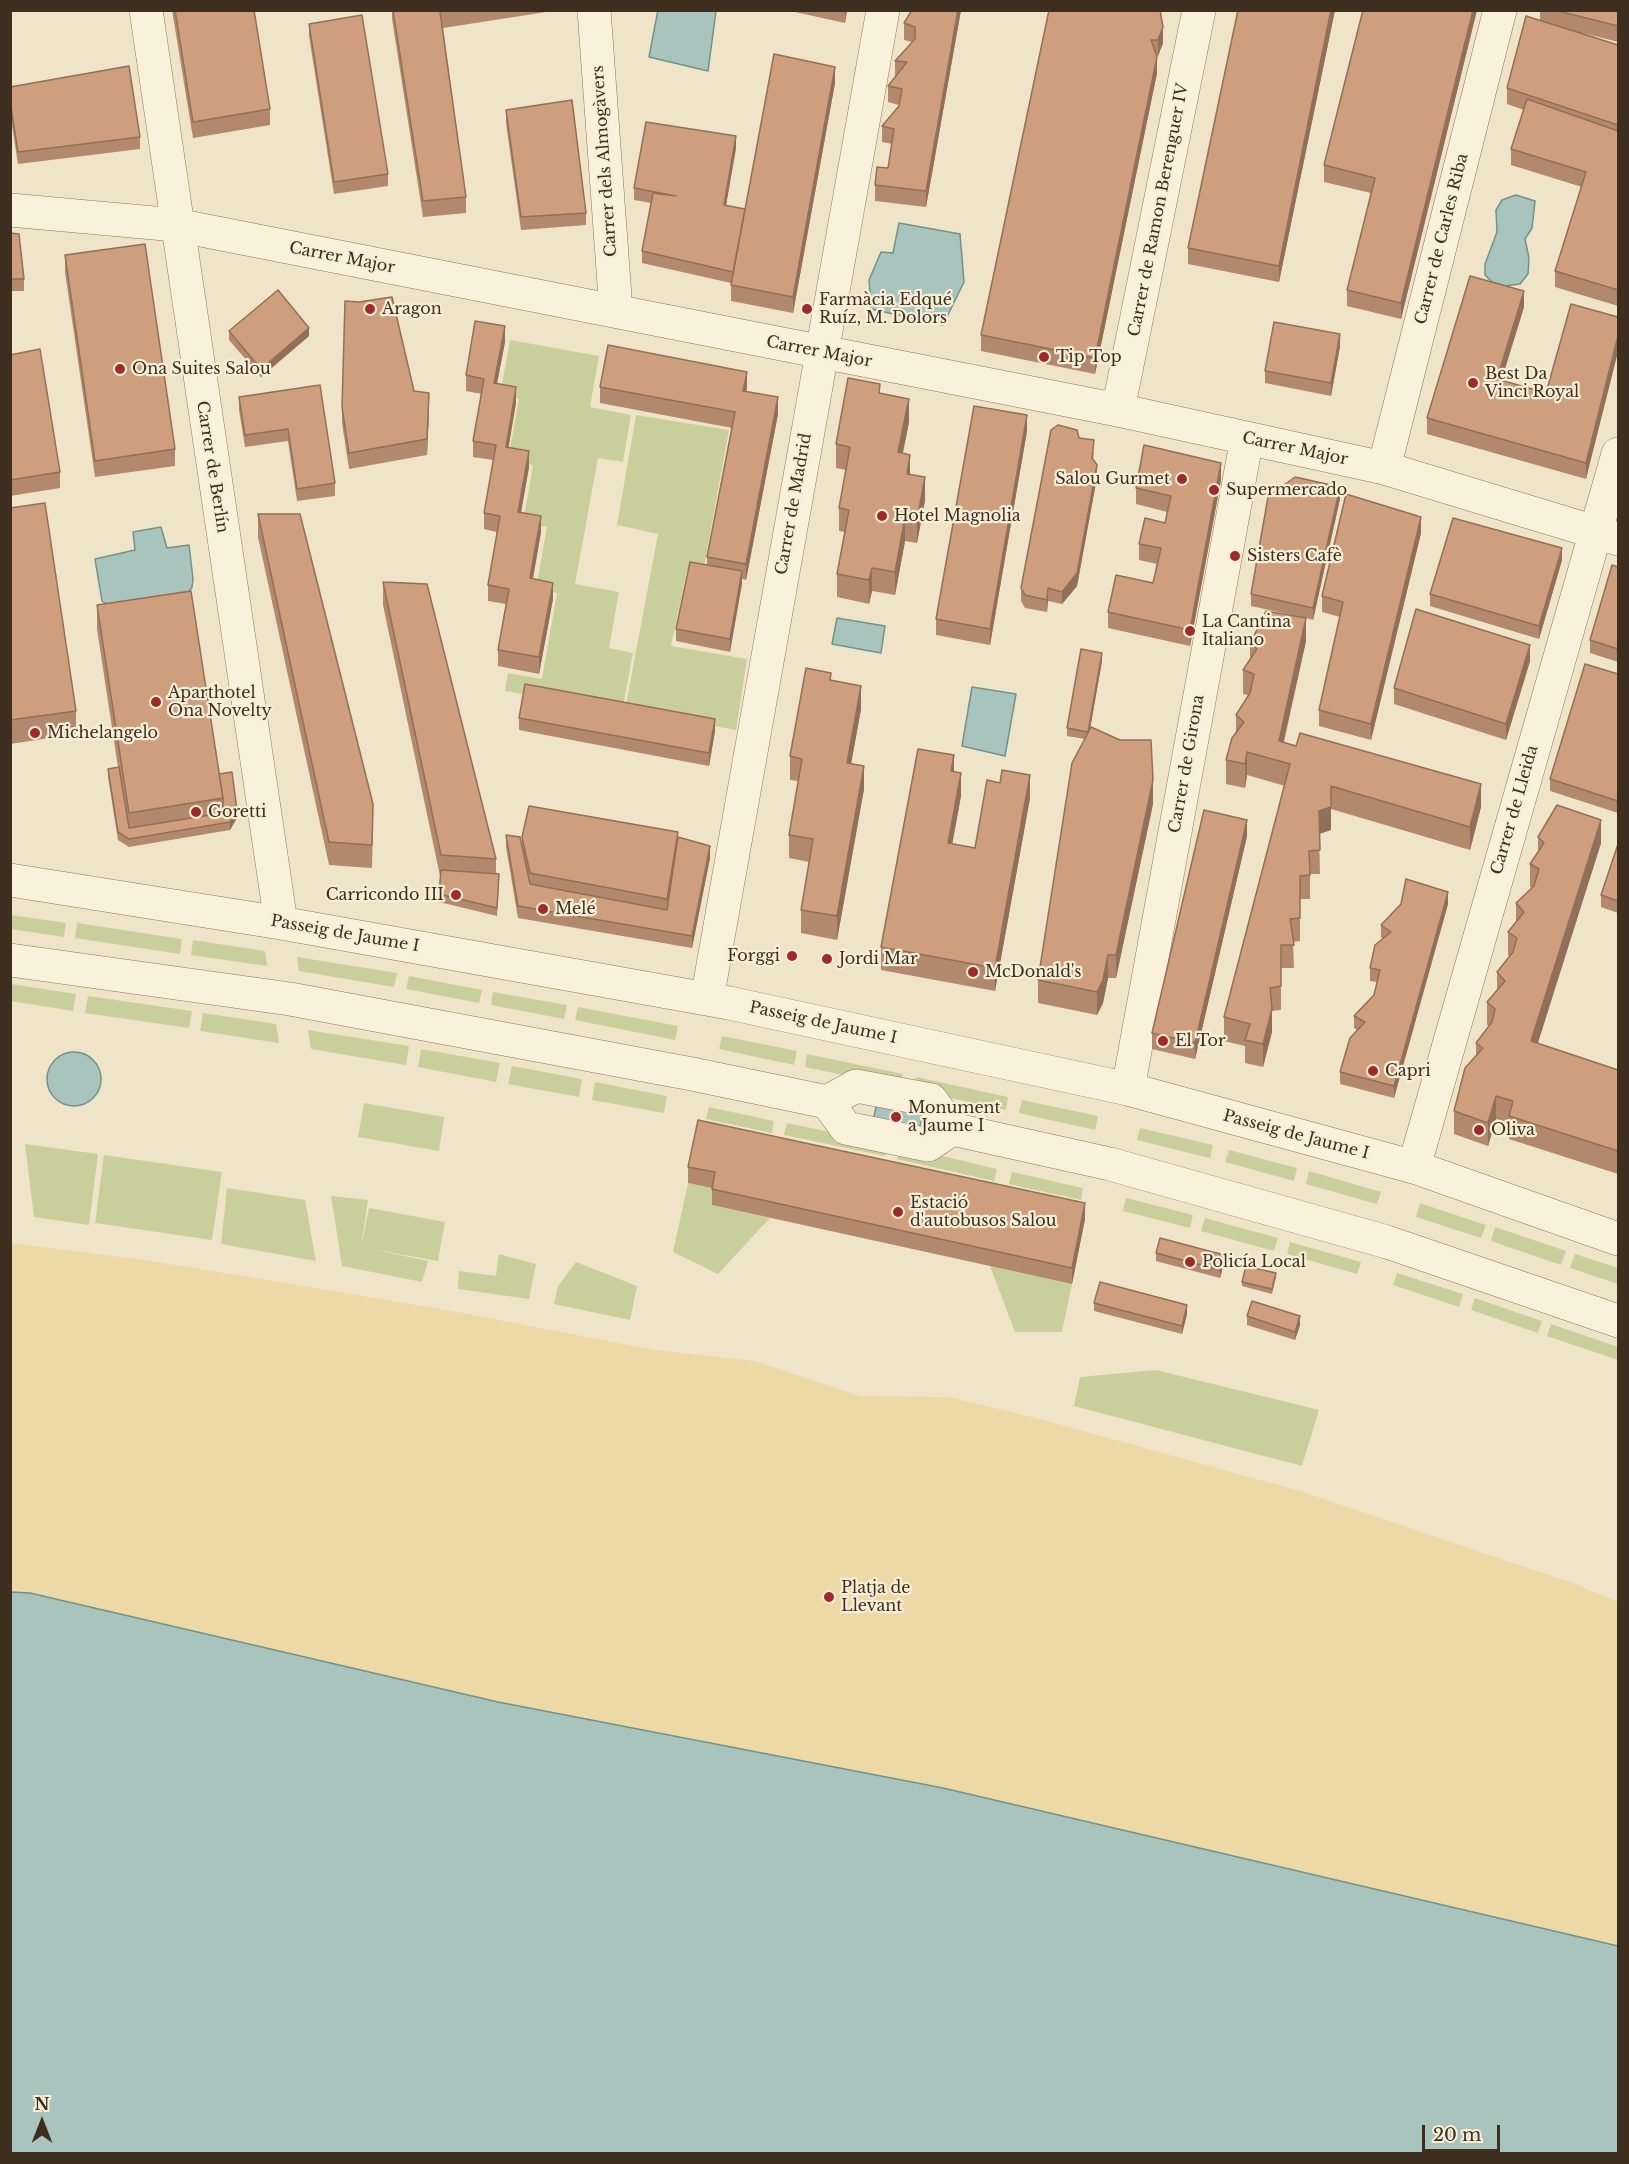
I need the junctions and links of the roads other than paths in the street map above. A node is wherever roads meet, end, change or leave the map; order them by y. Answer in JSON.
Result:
{"nodes":[{"id":1,"x":146,"y":10,"type":"edge"},
{"id":2,"x":594,"y":10,"type":"edge"},
{"id":3,"x":883,"y":10,"type":"edge"},
{"id":4,"x":1199,"y":10,"type":"edge"},
{"id":5,"x":1500,"y":10,"type":"edge"},
{"id":6,"x":10,"y":210,"type":"edge"},
{"id":7,"x":176,"y":225,"type":"junction"},
{"id":8,"x":616,"y":311,"type":"junction"},
{"id":9,"x":821,"y":352,"type":"junction"},
{"id":10,"x":1118,"y":410,"type":"junction"},
{"id":11,"x":1247,"y":438,"type":"junction"},
{"id":12,"x":1618,"y":454,"type":"edge"},
{"id":13,"x":1384,"y":468,"type":"junction"},
{"id":14,"x":1607,"y":535,"type":"edge"},
{"id":15,"x":10,"y":880,"type":"edge"},
{"id":16,"x":281,"y":922,"type":"junction"},
{"id":17,"x":10,"y":960,"type":"edge"},
{"id":18,"x":707,"y":999,"type":"junction"},
{"id":19,"x":1128,"y":1089,"type":"junction"},
{"id":20,"x":827,"y":1102,"type":"junction"},
{"id":21,"x":952,"y":1129,"type":"junction"},
{"id":22,"x":1414,"y":1167,"type":"junction"},
{"id":23,"x":1618,"y":1239,"type":"edge"},
{"id":24,"x":1618,"y":1321,"type":"edge"}],
"edges":[{"from":1,"to":7,"type":"street","name":"Carrer de Berlín"},
{"from":2,"to":8,"type":"street","name":"Carrer dels Almogàvers"},
{"from":3,"to":9,"type":"street","name":"Carrer de Madrid"},
{"from":4,"to":10,"type":"street","name":"Carrer de Ramon Berenguer IV"},
{"from":5,"to":13,"type":"street","name":"Carrer de Carles Riba"},
{"from":6,"to":7,"type":"street","name":"Carrer Major"},
{"from":7,"to":8,"type":"street","name":"Carrer Major"},
{"from":7,"to":16,"type":"street","name":"Carrer de Berlín"},
{"from":8,"to":9,"type":"street","name":"Carrer Major"},
{"from":9,"to":10,"type":"street","name":"Carrer Major"},
{"from":9,"to":18,"type":"street","name":"Carrer de Madrid"},
{"from":10,"to":11,"type":"street","name":"Carrer Major"},
{"from":11,"to":13,"type":"street","name":"Carrer Major"},
{"from":11,"to":19,"type":"street","name":"Carrer de Girona"},
{"from":12,"to":14,"type":"street","name":"Carrer de Lleida"},
{"from":13,"to":14,"type":"street","name":"Carrer Major"},
{"from":14,"to":22,"type":"street","name":"Carrer de Lleida"},
{"from":15,"to":16,"type":"street","name":"Passeig de Jaume I"},
{"from":16,"to":18,"type":"street","name":"Passeig de Jaume I"},
{"from":17,"to":20,"type":"street"},
{"from":18,"to":19,"type":"street","name":"Passeig de Jaume I"},
{"from":19,"to":22,"type":"street","name":"Passeig de Jaume I"},
{"from":20,"to":21,"type":"street"},
{"from":20,"to":21,"type":"street"},
{"from":21,"to":24,"type":"street"},
{"from":22,"to":23,"type":"street","name":"Passeig de Jaume I"}]}
